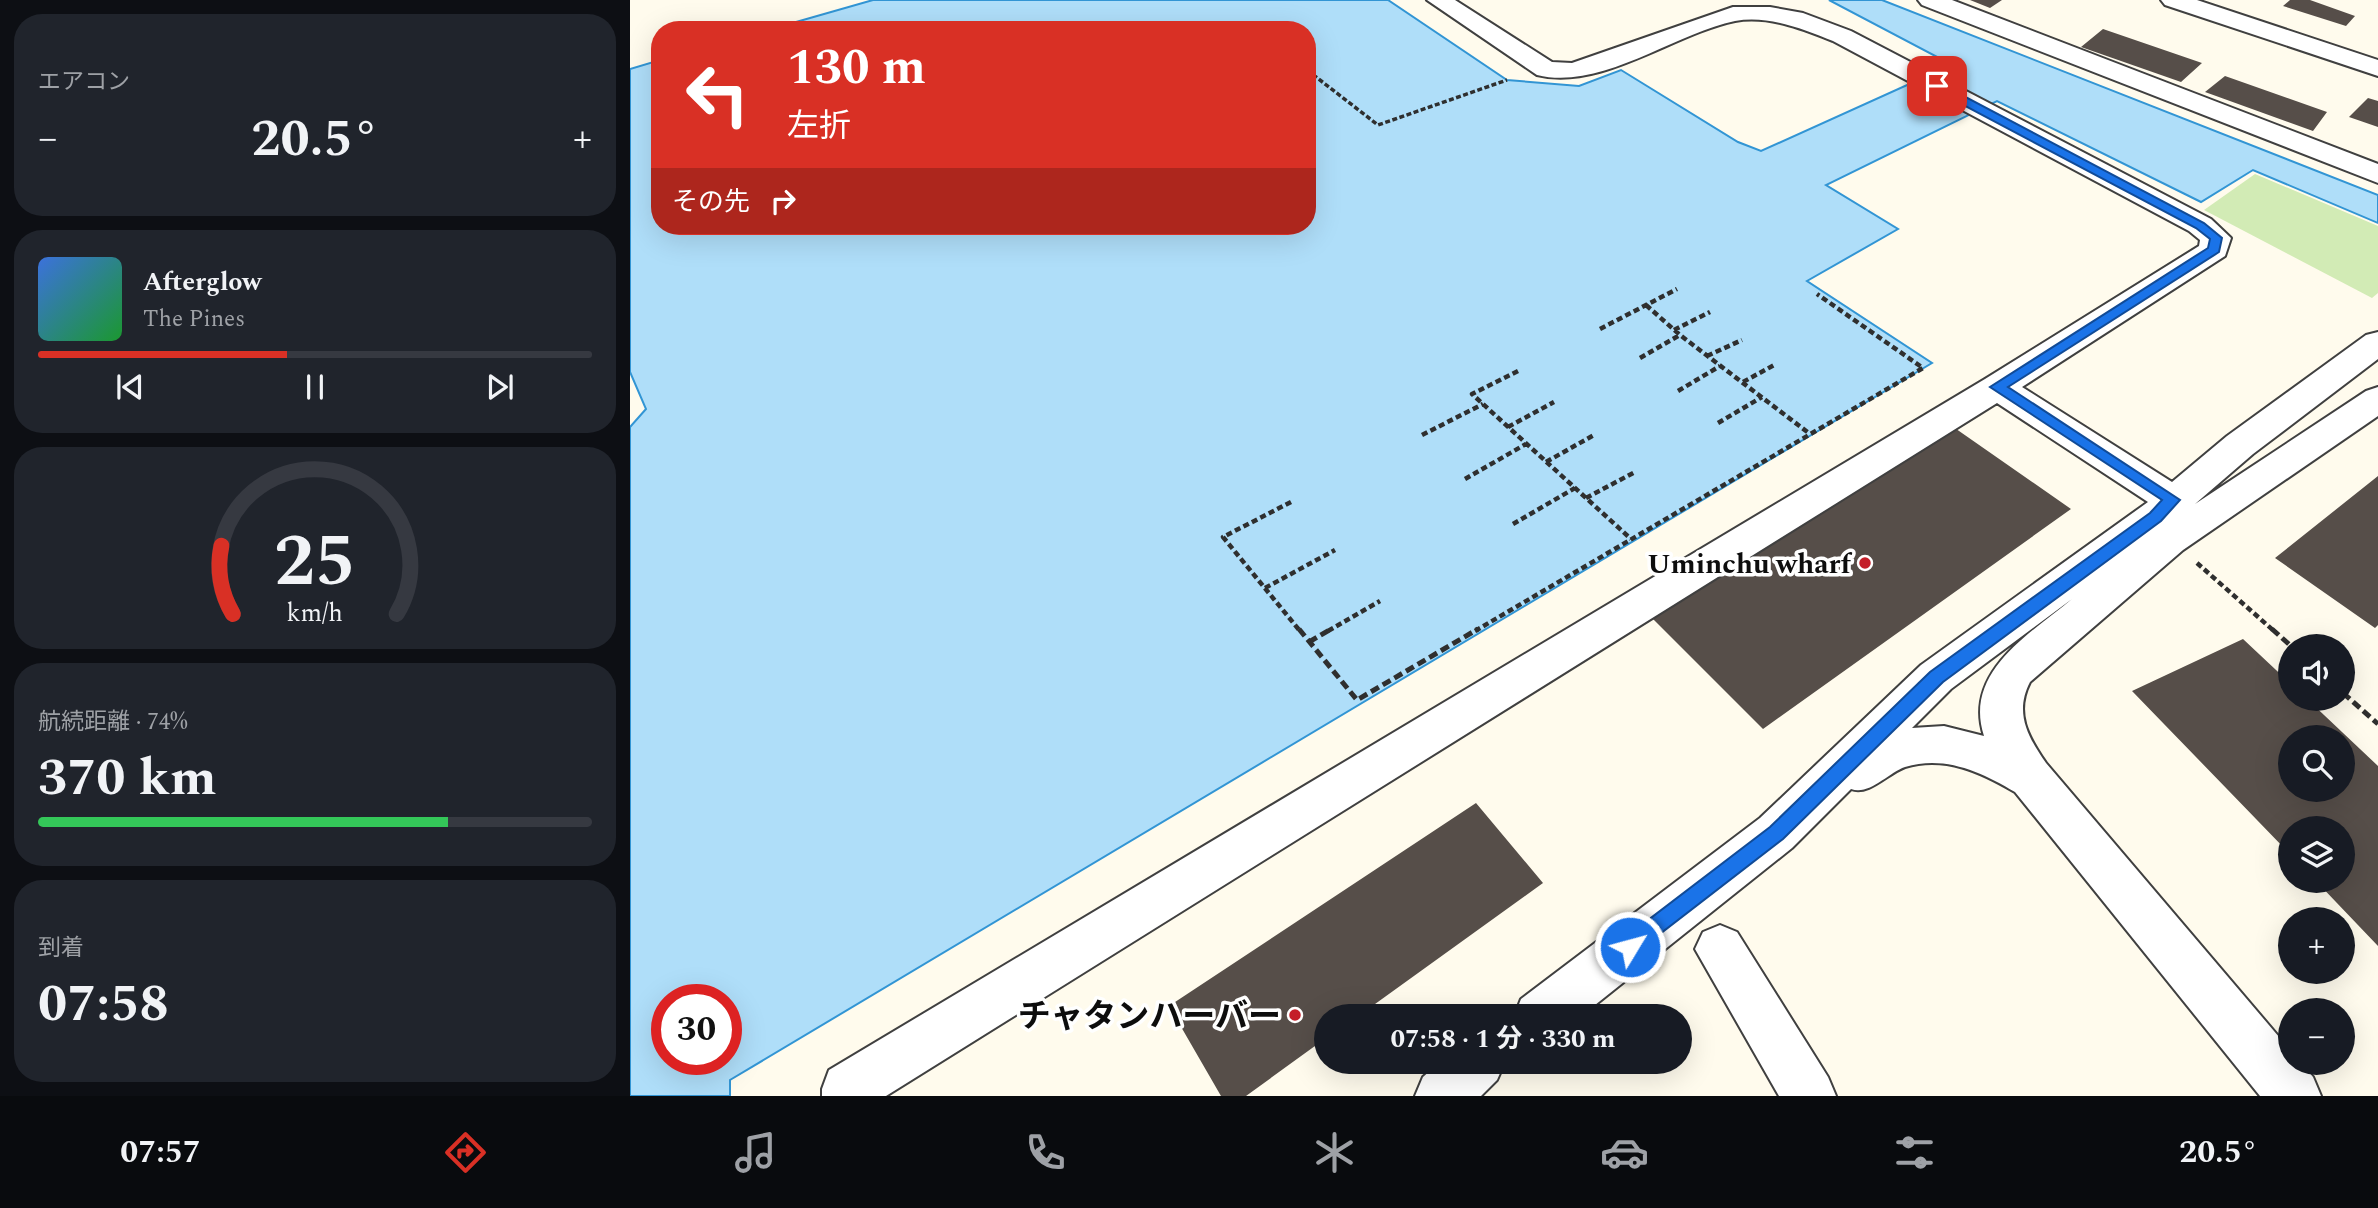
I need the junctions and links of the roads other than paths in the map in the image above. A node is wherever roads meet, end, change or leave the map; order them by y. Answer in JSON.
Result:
{"nodes":[{"id":1,"x":1439,"y":0,"type":"edge"},
{"id":2,"x":1930,"y":0,"type":"edge"},
{"id":3,"x":2173,"y":0,"type":"edge"},
{"id":4,"x":2378,"y":68,"type":"edge"},
{"id":5,"x":2378,"y":174,"type":"edge"},
{"id":6,"x":2378,"y":344,"type":"edge"},
{"id":7,"x":1997,"y":387,"type":"junction"},
{"id":8,"x":2378,"y":399,"type":"edge"},
{"id":9,"x":2171,"y":520,"type":"junction"},
{"id":10,"x":2031,"y":778,"type":"junction"},
{"id":11,"x":1785,"y":825,"type":"junction"},
{"id":12,"x":1720,"y":949,"type":"dead end"},
{"id":13,"x":1556,"y":1004,"type":"edge"},
{"id":14,"x":1466,"y":1074,"type":"edge"},
{"id":15,"x":849,"y":1096,"type":"edge"},
{"id":16,"x":1442,"y":1096,"type":"edge"},
{"id":17,"x":1809,"y":1096,"type":"edge"},
{"id":18,"x":2294,"y":1096,"type":"edge"}],
"edges":[{"from":1,"to":7,"type":"street"},
{"from":2,"to":5,"type":"street"},
{"from":3,"to":4,"type":"street"},
{"from":6,"to":9,"type":"street"},
{"from":7,"to":9,"type":"street"},
{"from":7,"to":15,"type":"street"},
{"from":8,"to":9,"type":"street"},
{"from":9,"to":10,"type":"street"},
{"from":9,"to":11,"type":"street"},
{"from":10,"to":11,"type":"street"},
{"from":10,"to":18,"type":"street"},
{"from":11,"to":13,"type":"street"},
{"from":12,"to":17,"type":"street"},
{"from":14,"to":16,"type":"street"}]}
